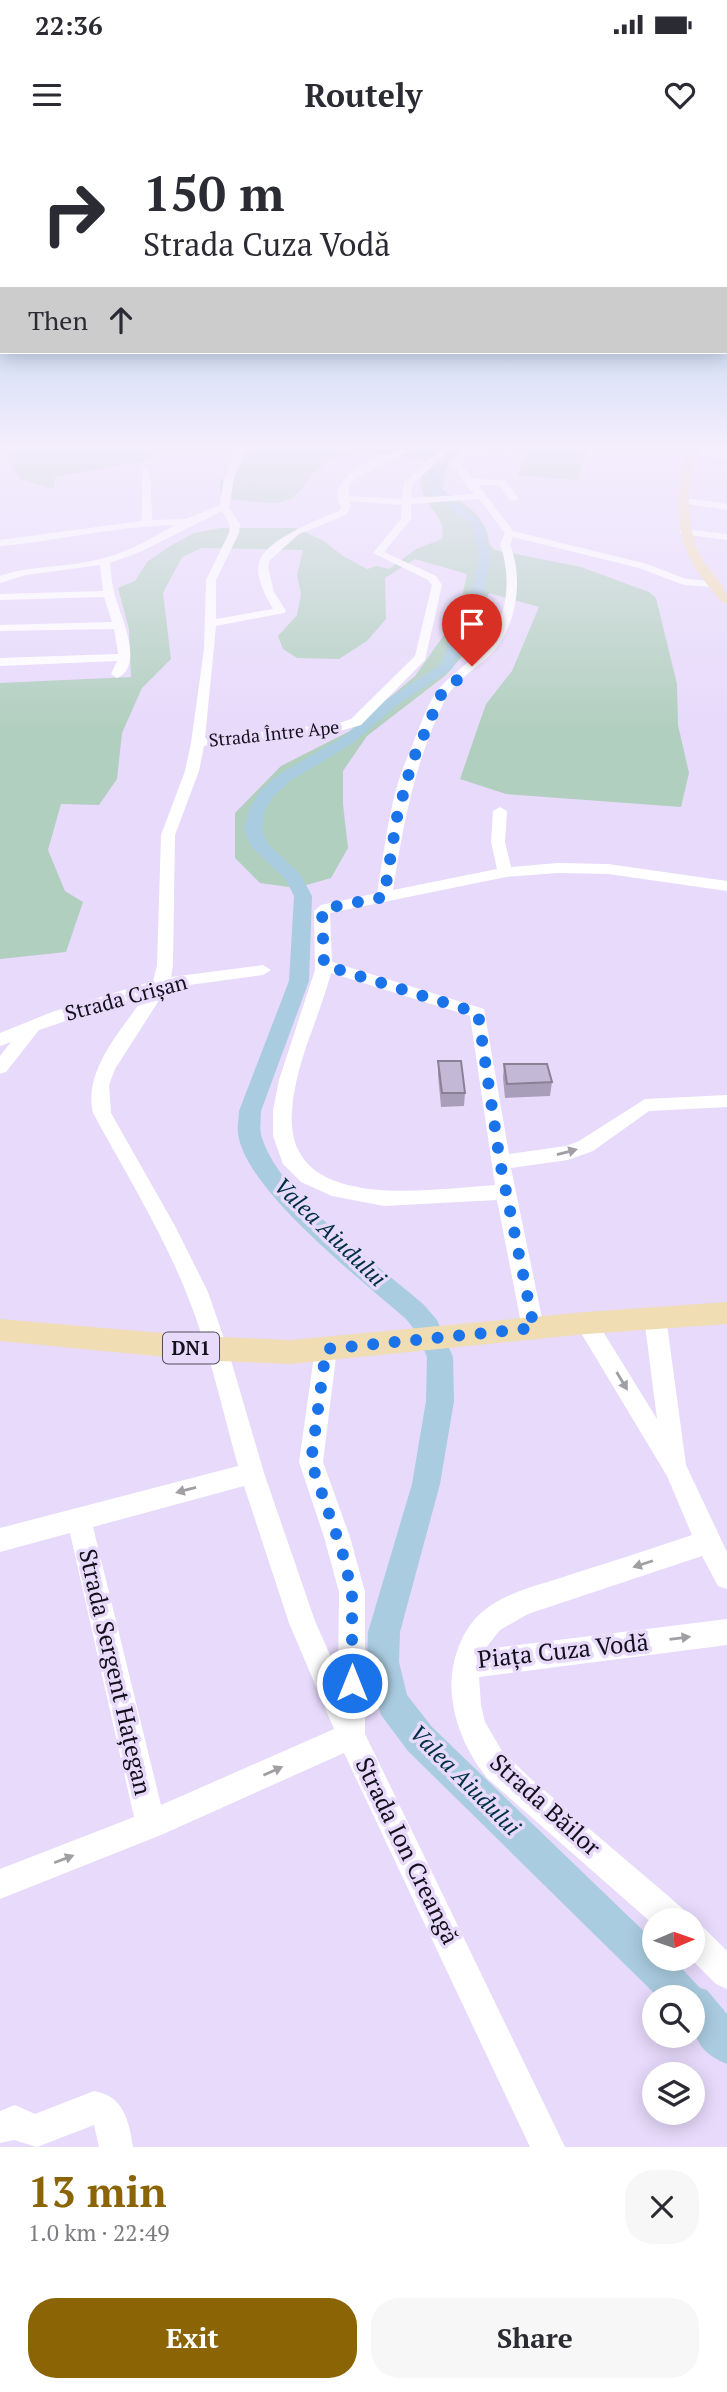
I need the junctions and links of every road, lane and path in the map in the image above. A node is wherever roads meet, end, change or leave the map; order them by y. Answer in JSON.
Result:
{"nodes":[{"id":1,"x":20,"y":541,"type":"edge"},
{"id":2,"x":148,"y":541,"type":"edge"},
{"id":3,"x":231,"y":541,"type":"edge"},
{"id":4,"x":286,"y":541,"type":"edge"},
{"id":5,"x":389,"y":541,"type":"edge"},
{"id":6,"x":507,"y":541,"type":"edge"},
{"id":7,"x":541,"y":541,"type":"edge"},
{"id":8,"x":687,"y":541,"type":"edge"},
{"id":9,"x":0,"y":543,"type":"edge"},
{"id":10,"x":106,"y":561,"type":"junction"},
{"id":11,"x":0,"y":580,"type":"edge"},
{"id":12,"x":712,"y":584,"type":"junction"},
{"id":13,"x":108,"y":594,"type":"junction"},
{"id":14,"x":0,"y":597,"type":"edge"},
{"id":15,"x":727,"y":599,"type":"edge"},
{"id":16,"x":210,"y":624,"type":"junction"},
{"id":17,"x":119,"y":625,"type":"junction"},
{"id":18,"x":0,"y":628,"type":"edge"},
{"id":19,"x":125,"y":657,"type":"junction"},
{"id":20,"x":0,"y":662,"type":"edge"},
{"id":21,"x":117,"y":674,"type":"dead end"},
{"id":22,"x":198,"y":743,"type":"junction"},
{"id":23,"x":500,"y":811,"type":"dead end"},
{"id":24,"x":506,"y":872,"type":"junction"},
{"id":25,"x":727,"y":886,"type":"edge"},
{"id":26,"x":384,"y":897,"type":"junction"},
{"id":27,"x":324,"y":965,"type":"junction"},
{"id":28,"x":263,"y":970,"type":"dead end"},
{"id":29,"x":162,"y":985,"type":"junction"},
{"id":30,"x":33,"y":1027,"type":"junction"},
{"id":31,"x":0,"y":1040,"type":"edge"},
{"id":32,"x":0,"y":1068,"type":"edge"},
{"id":33,"x":727,"y":1101,"type":"edge"},
{"id":34,"x":500,"y":1162,"type":"junction"},
{"id":35,"x":506,"y":1192,"type":"junction"},
{"id":36,"x":727,"y":1313,"type":"edge"},
{"id":37,"x":655,"y":1317,"type":"junction"},
{"id":38,"x":586,"y":1323,"type":"junction"},
{"id":39,"x":534,"y":1328,"type":"junction"},
{"id":40,"x":0,"y":1331,"type":"edge"},
{"id":41,"x":326,"y":1349,"type":"junction"},
{"id":42,"x":217,"y":1350,"type":"junction"},
{"id":43,"x":676,"y":1470,"type":"junction"},
{"id":44,"x":252,"y":1473,"type":"junction"},
{"id":45,"x":79,"y":1519,"type":"junction"},
{"id":46,"x":0,"y":1539,"type":"edge"},
{"id":47,"x":708,"y":1542,"type":"junction"},
{"id":48,"x":727,"y":1577,"type":"edge"},
{"id":49,"x":727,"y":1632,"type":"edge"},
{"id":50,"x":467,"y":1665,"type":"junction"},
{"id":51,"x":351,"y":1736,"type":"junction"},
{"id":52,"x":151,"y":1825,"type":"junction"},
{"id":53,"x":0,"y":1884,"type":"edge"},
{"id":54,"x":658,"y":1908,"type":"edge"},
{"id":55,"x":705,"y":1951,"type":"edge"},
{"id":56,"x":727,"y":1973,"type":"edge"},
{"id":57,"x":3,"y":2134,"type":"edge"},
{"id":58,"x":116,"y":2147,"type":"edge"},
{"id":59,"x":548,"y":2147,"type":"edge"}],
"edges":[{"from":1,"to":9,"type":"street"},
{"from":2,"to":10,"type":"street"},
{"from":3,"to":16,"type":"street"},
{"from":4,"to":16,"type":"street"},
{"from":5,"to":22,"type":"street","name":"Strada Între Ape"},
{"from":6,"to":26,"type":"street"},
{"from":7,"to":12,"type":"street"},
{"from":8,"to":12,"type":"main road"},
{"from":10,"to":11,"type":"street"},
{"from":10,"to":13,"type":"street"},
{"from":12,"to":15,"type":"main road"},
{"from":13,"to":14,"type":"street"},
{"from":13,"to":17,"type":"street"},
{"from":16,"to":22,"type":"street"},
{"from":17,"to":18,"type":"street"},
{"from":17,"to":19,"type":"street"},
{"from":19,"to":20,"type":"street"},
{"from":19,"to":21,"type":"street"},
{"from":22,"to":29,"type":"street"},
{"from":23,"to":24,"type":"street"},
{"from":24,"to":25,"type":"street"},
{"from":24,"to":26,"type":"street"},
{"from":26,"to":27,"type":"street"},
{"from":27,"to":34,"type":"street"},
{"from":27,"to":35,"type":"street"},
{"from":28,"to":29,"type":"street","name":"Strada Crișan"},
{"from":29,"to":30,"type":"street","name":"Strada Crișan"},
{"from":29,"to":42,"type":"street","name":"Strada Ion Creangă"},
{"from":30,"to":31,"type":"street","name":"Strada Crișan"},
{"from":30,"to":32,"type":"street","name":"Strada Crișan"},
{"from":34,"to":33,"type":"street","one_way":true},
{"from":34,"to":35,"type":"street"},
{"from":35,"to":39,"type":"street"},
{"from":36,"to":37,"type":"main road","number":"DN1"},
{"from":37,"to":38,"type":"main road","number":"DN1"},
{"from":37,"to":43,"type":"street"},
{"from":38,"to":39,"type":"main road","number":"DN1"},
{"from":38,"to":43,"type":"street","one_way":true},
{"from":39,"to":41,"type":"main road","number":"DN1"},
{"from":40,"to":42,"type":"main road","number":"DN1"},
{"from":41,"to":42,"type":"main road","number":"DN1"},
{"from":41,"to":51,"type":"street"},
{"from":42,"to":44,"type":"street","name":"Strada Ion Creangă"},
{"from":43,"to":47,"type":"street"},
{"from":44,"to":45,"type":"street","name":"Strada Sergent Hațegan","one_way":true},
{"from":44,"to":51,"type":"street","name":"Strada Ion Creangă"},
{"from":45,"to":46,"type":"street","name":"Strada Sergent Hațegan"},
{"from":45,"to":52,"type":"street","name":"Strada Sergent Hațegan"},
{"from":47,"to":48,"type":"street"},
{"from":47,"to":50,"type":"street","name":"Piața Cuza Vodă","one_way":true},
{"from":50,"to":49,"type":"street","name":"Piața Cuza Vodă","one_way":true},
{"from":50,"to":54,"type":"street","name":"Strada Băilor"},
{"from":52,"to":51,"type":"street","name":"Strada Sergent Hațegan","one_way":true},
{"from":51,"to":59,"type":"street","name":"Strada Ion Creangă"},
{"from":53,"to":52,"type":"street","name":"Strada Sergent Hațegan","one_way":true},
{"from":55,"to":56,"type":"street"},
{"from":57,"to":58,"type":"street"}]}
